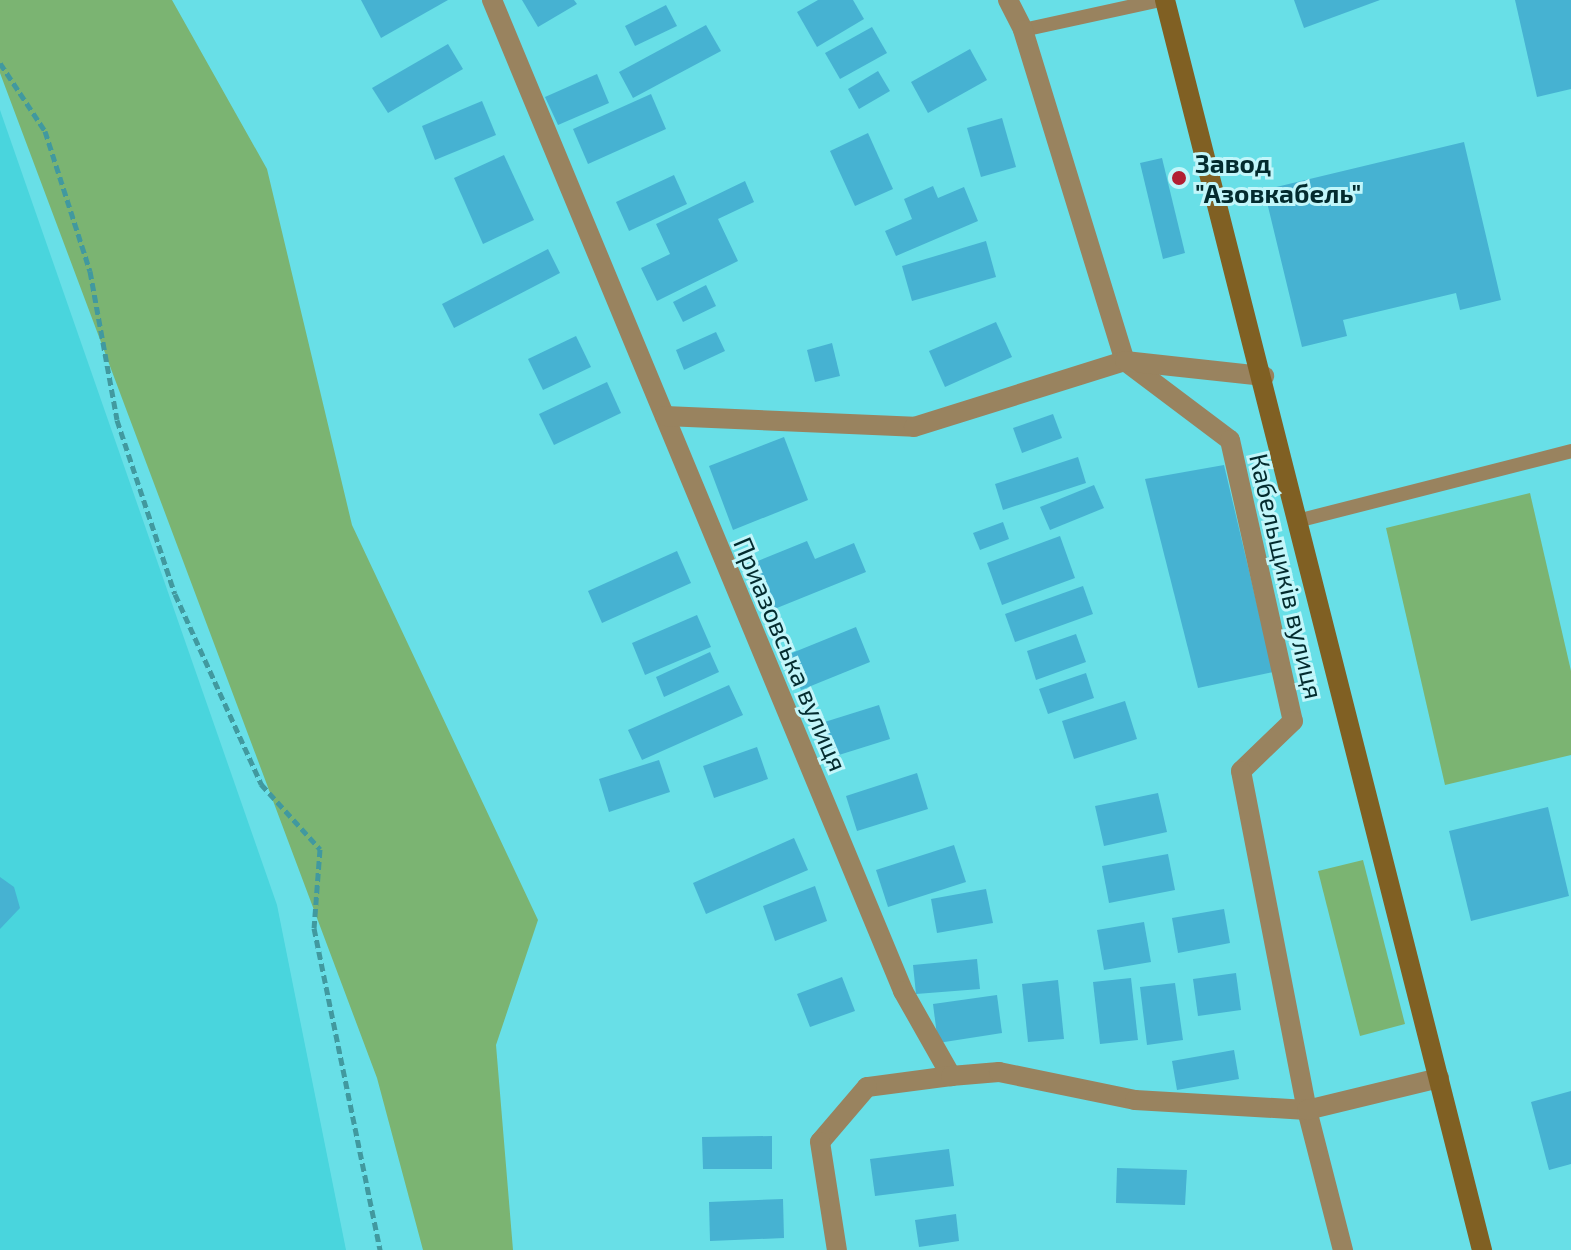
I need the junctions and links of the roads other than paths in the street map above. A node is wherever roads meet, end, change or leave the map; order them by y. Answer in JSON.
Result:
{"nodes":[{"id":1,"x":492,"y":0,"type":"edge"},
{"id":2,"x":1008,"y":0,"type":"edge"},
{"id":3,"x":1163,"y":0,"type":"edge"},
{"id":4,"x":1023,"y":30,"type":"junction"},
{"id":5,"x":1125,"y":361,"type":"junction"},
{"id":6,"x":1264,"y":376,"type":"junction"},
{"id":7,"x":665,"y":416,"type":"junction"},
{"id":8,"x":1571,"y":451,"type":"edge"},
{"id":9,"x":1297,"y":521,"type":"junction"},
{"id":10,"x":951,"y":1076,"type":"junction"},
{"id":11,"x":1439,"y":1078,"type":"junction"},
{"id":12,"x":1307,"y":1110,"type":"junction"},
{"id":13,"x":837,"y":1250,"type":"edge"},
{"id":14,"x":1343,"y":1250,"type":"edge"},
{"id":15,"x":1482,"y":1250,"type":"edge"}],
"edges":[{"from":1,"to":7,"type":"street","name":"Приазовська вулиця"},
{"from":2,"to":4,"type":"street"},
{"from":3,"to":4,"type":"lane"},
{"from":3,"to":6,"type":"street","name":"Кабельщиків вулиця"},
{"from":4,"to":5,"type":"street"},
{"from":5,"to":6,"type":"street"},
{"from":5,"to":7,"type":"street"},
{"from":5,"to":12,"type":"street","name":"Кабельщиків вулиця"},
{"from":6,"to":9,"type":"street","name":"Кабельщиків вулиця"},
{"from":7,"to":10,"type":"street","name":"Приазовська вулиця"},
{"from":8,"to":9,"type":"lane"},
{"from":9,"to":11,"type":"street","name":"Кабельщиків вулиця"},
{"from":10,"to":12,"type":"street"},
{"from":10,"to":13,"type":"street"},
{"from":11,"to":12,"type":"street"},
{"from":11,"to":15,"type":"street","name":"Кабельщиків вулиця"},
{"from":12,"to":14,"type":"street","name":"Кабельщиків вулиця"}]}
